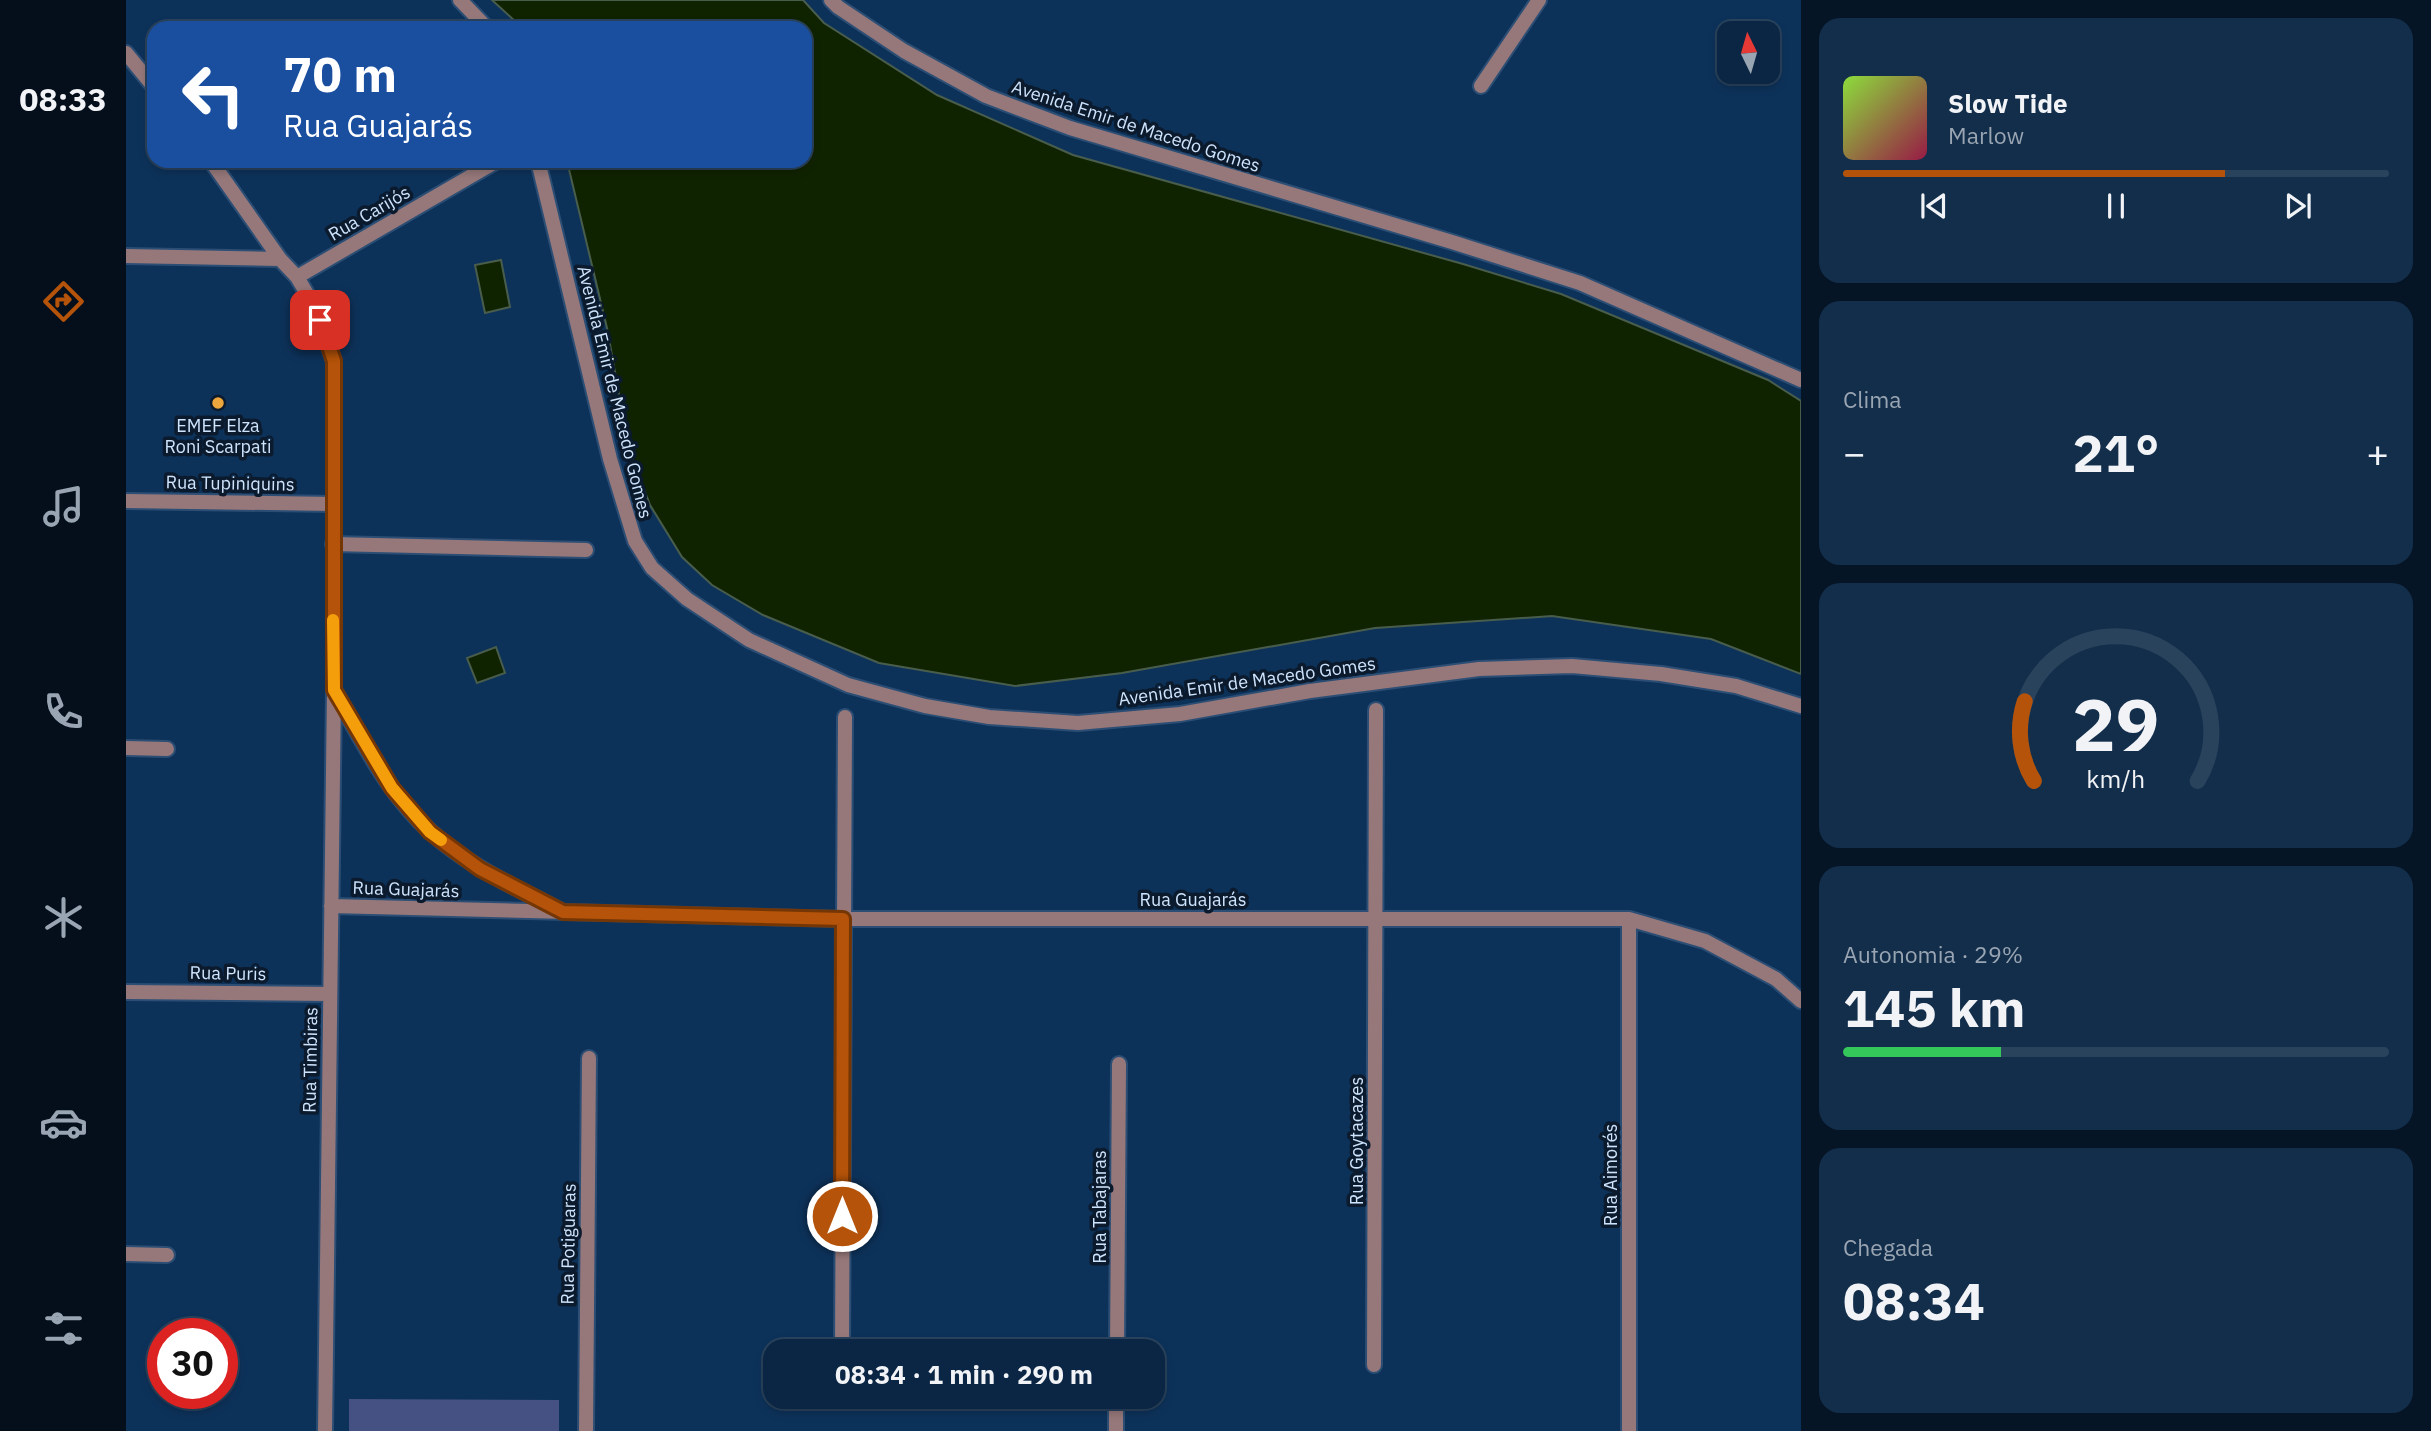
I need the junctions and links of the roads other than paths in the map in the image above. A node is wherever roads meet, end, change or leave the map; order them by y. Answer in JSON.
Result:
{"nodes":[{"id":1,"x":460,"y":0,"type":"edge"},
{"id":2,"x":831,"y":0,"type":"edge"},
{"id":3,"x":1539,"y":0,"type":"edge"},
{"id":4,"x":480,"y":21,"type":"edge"},
{"id":5,"x":126,"y":53,"type":"edge"},
{"id":6,"x":147,"y":78,"type":"edge"},
{"id":7,"x":1482,"y":86,"type":"dead end"},
{"id":8,"x":216,"y":168,"type":"edge"},
{"id":9,"x":485,"y":168,"type":"edge"},
{"id":10,"x":540,"y":168,"type":"edge"},
{"id":11,"x":126,"y":257,"type":"edge"},
{"id":12,"x":281,"y":259,"type":"junction"},
{"id":13,"x":297,"y":276,"type":"junction"},
{"id":14,"x":1801,"y":380,"type":"edge"},
{"id":15,"x":126,"y":501,"type":"edge"},
{"id":16,"x":334,"y":504,"type":"junction"},
{"id":17,"x":333,"y":544,"type":"junction"},
{"id":18,"x":586,"y":550,"type":"dead end"},
{"id":19,"x":334,"y":690,"type":"junction"},
{"id":20,"x":1801,"y":706,"type":"edge"},
{"id":21,"x":1376,"y":710,"type":"dead end"},
{"id":22,"x":845,"y":717,"type":"dead end"},
{"id":23,"x":126,"y":748,"type":"edge"},
{"id":24,"x":167,"y":749,"type":"dead end"},
{"id":25,"x":331,"y":906,"type":"junction"},
{"id":26,"x":563,"y":912,"type":"junction"},
{"id":27,"x":1376,"y":918,"type":"junction"},
{"id":28,"x":843,"y":919,"type":"junction"},
{"id":29,"x":1629,"y":919,"type":"junction"},
{"id":30,"x":126,"y":992,"type":"edge"},
{"id":31,"x":330,"y":994,"type":"junction"},
{"id":32,"x":1801,"y":1001,"type":"edge"},
{"id":33,"x":589,"y":1058,"type":"dead end"},
{"id":34,"x":1119,"y":1064,"type":"dead end"},
{"id":35,"x":126,"y":1254,"type":"edge"},
{"id":36,"x":167,"y":1255,"type":"dead end"},
{"id":37,"x":842,"y":1339,"type":"edge"},
{"id":38,"x":1116,"y":1339,"type":"edge"},
{"id":39,"x":1374,"y":1365,"type":"dead end"},
{"id":40,"x":1116,"y":1409,"type":"edge"},
{"id":41,"x":325,"y":1431,"type":"edge"},
{"id":42,"x":586,"y":1431,"type":"edge"},
{"id":43,"x":1116,"y":1431,"type":"edge"},
{"id":44,"x":1629,"y":1431,"type":"edge"}],
"edges":[{"from":1,"to":4,"type":"street"},
{"from":2,"to":14,"type":"street","name":"Avenida Emir de Macedo Gomes"},
{"from":3,"to":7,"type":"street"},
{"from":5,"to":6,"type":"street"},
{"from":8,"to":12,"type":"street"},
{"from":9,"to":13,"type":"street","name":"Rua Carijós"},
{"from":10,"to":20,"type":"street","name":"Avenida Emir de Macedo Gomes"},
{"from":11,"to":12,"type":"street"},
{"from":12,"to":13,"type":"street"},
{"from":13,"to":16,"type":"street"},
{"from":15,"to":16,"type":"street","name":"Rua Tupiniquins"},
{"from":16,"to":17,"type":"street"},
{"from":17,"to":18,"type":"street"},
{"from":17,"to":19,"type":"street"},
{"from":19,"to":25,"type":"street","name":"Rua Timbiras"},
{"from":19,"to":26,"type":"street","name":"Rua Guajarás"},
{"from":21,"to":27,"type":"street","name":"Rua Goytacazes"},
{"from":22,"to":28,"type":"street"},
{"from":23,"to":24,"type":"street"},
{"from":25,"to":26,"type":"street","name":"Rua Guajarás"},
{"from":25,"to":31,"type":"street","name":"Rua Timbiras"},
{"from":26,"to":28,"type":"street","name":"Rua Guajarás"},
{"from":27,"to":28,"type":"street","name":"Rua Guajarás"},
{"from":27,"to":29,"type":"street","name":"Rua Guajarás"},
{"from":27,"to":39,"type":"street","name":"Rua Goytacazes"},
{"from":28,"to":37,"type":"street"},
{"from":29,"to":32,"type":"street","name":"Rua Guajarás"},
{"from":29,"to":44,"type":"street","name":"Rua Aimorés"},
{"from":30,"to":31,"type":"street","name":"Rua Puris"},
{"from":31,"to":41,"type":"street","name":"Rua Timbiras"},
{"from":33,"to":42,"type":"street","name":"Rua Potiguaras"},
{"from":34,"to":38,"type":"street","name":"Rua Tabajaras"},
{"from":35,"to":36,"type":"street"},
{"from":40,"to":43,"type":"street"}]}
